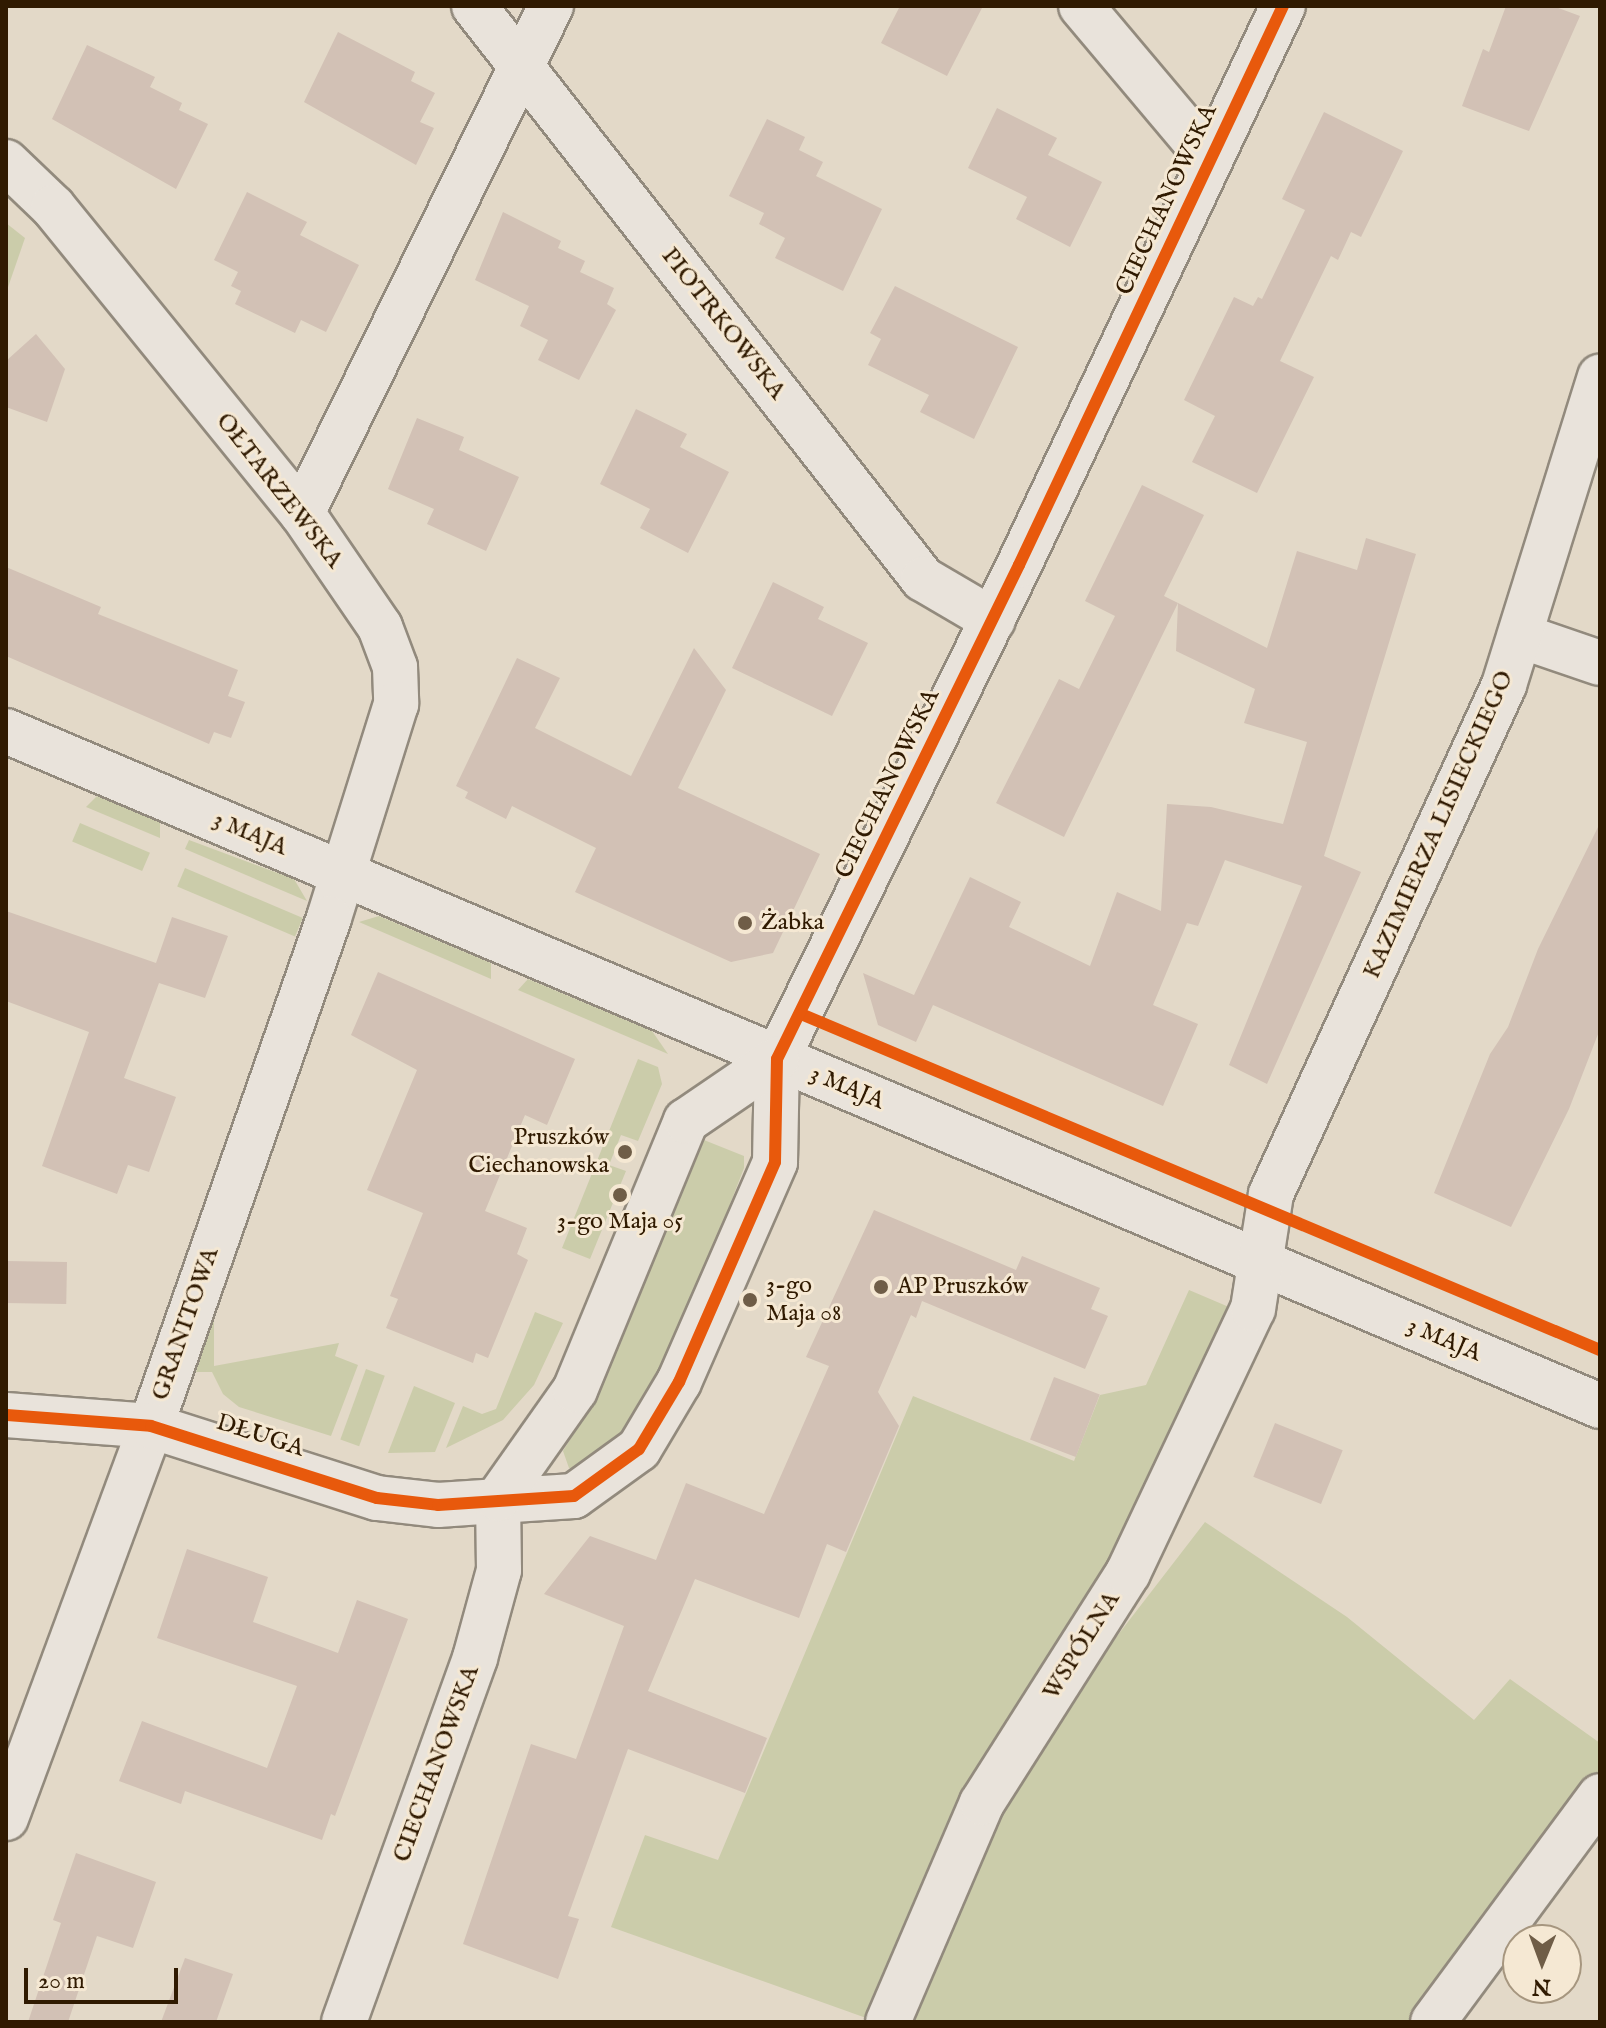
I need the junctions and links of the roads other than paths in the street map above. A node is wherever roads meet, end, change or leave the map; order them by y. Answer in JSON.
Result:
{"nodes":[{"id":1,"x":474,"y":6,"type":"edge"},
{"id":2,"x":551,"y":6,"type":"edge"},
{"id":3,"x":1081,"y":6,"type":"edge"},
{"id":4,"x":1283,"y":6,"type":"edge"},
{"id":5,"x":521,"y":67,"type":"junction"},
{"id":6,"x":1210,"y":159,"type":"junction"},
{"id":7,"x":6,"y":162,"type":"edge"},
{"id":8,"x":1600,"y":377,"type":"edge"},
{"id":9,"x":302,"y":513,"type":"junction"},
{"id":10,"x":993,"y":620,"type":"junction"},
{"id":11,"x":1521,"y":636,"type":"junction"},
{"id":12,"x":1600,"y":663,"type":"edge"},
{"id":13,"x":6,"y":731,"type":"edge"},
{"id":14,"x":342,"y":873,"type":"junction"},
{"id":15,"x":777,"y":1059,"type":"junction"},
{"id":16,"x":1263,"y":1264,"type":"junction"},
{"id":17,"x":1600,"y":1406,"type":"edge"},
{"id":18,"x":6,"y":1415,"type":"edge"},
{"id":19,"x":151,"y":1426,"type":"junction"},
{"id":20,"x":498,"y":1499,"type":"junction"},
{"id":21,"x":1600,"y":1796,"type":"edge"},
{"id":22,"x":6,"y":1818,"type":"edge"},
{"id":23,"x":344,"y":2022,"type":"edge"},
{"id":24,"x":888,"y":2022,"type":"edge"},
{"id":25,"x":1433,"y":2022,"type":"edge"}],
"edges":[{"from":1,"to":5,"type":"street","name":"PIOTRKOWSKA"},
{"from":2,"to":5,"type":"street"},
{"from":3,"to":6,"type":"street"},
{"from":4,"to":6,"type":"street","name":"CIECHANOWSKA"},
{"from":5,"to":9,"type":"street"},
{"from":5,"to":10,"type":"street","name":"PIOTRKOWSKA"},
{"from":6,"to":10,"type":"street","name":"CIECHANOWSKA"},
{"from":7,"to":9,"type":"street","name":"OŁTARZEWSKA"},
{"from":8,"to":11,"type":"street","name":"KAZIMIERZA LISIECKIEGO"},
{"from":9,"to":14,"type":"street","name":"OŁTARZEWSKA"},
{"from":10,"to":15,"type":"street","name":"CIECHANOWSKA"},
{"from":11,"to":12,"type":"street"},
{"from":11,"to":16,"type":"street","name":"KAZIMIERZA LISIECKIEGO"},
{"from":13,"to":14,"type":"street","name":"3 MAJA"},
{"from":14,"to":15,"type":"street","name":"3 MAJA"},
{"from":14,"to":19,"type":"street","name":"GRANITOWA"},
{"from":15,"to":16,"type":"street","name":"3 MAJA"},
{"from":15,"to":20,"type":"street","name":"CIECHANOWSKA"},
{"from":15,"to":20,"type":"street","name":"CIECHANOWSKA"},
{"from":16,"to":17,"type":"street","name":"3 MAJA"},
{"from":16,"to":24,"type":"street","name":"WSPÓLNA"},
{"from":18,"to":19,"type":"street","name":"DŁUGA"},
{"from":19,"to":20,"type":"street","name":"DŁUGA"},
{"from":19,"to":22,"type":"street","name":"GRANITOWA"},
{"from":20,"to":23,"type":"street","name":"CIECHANOWSKA"},
{"from":21,"to":25,"type":"street"}]}
